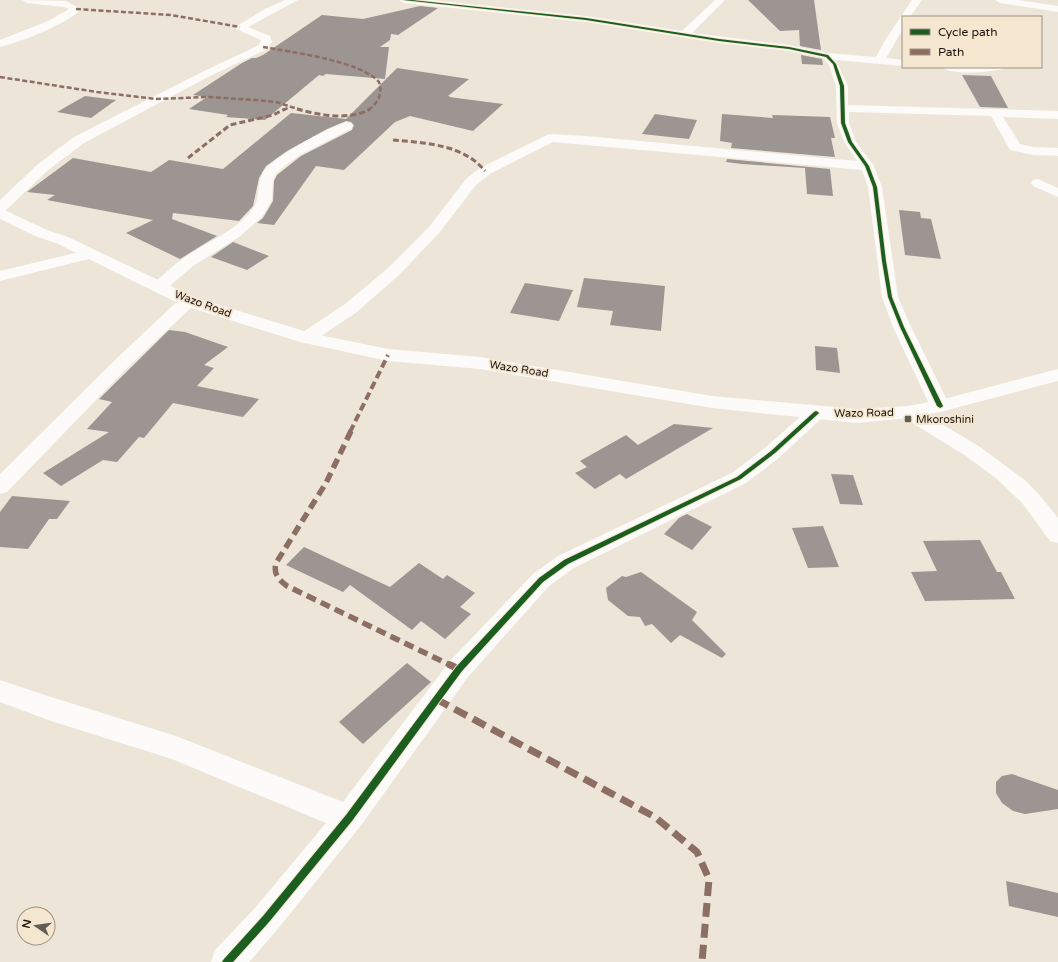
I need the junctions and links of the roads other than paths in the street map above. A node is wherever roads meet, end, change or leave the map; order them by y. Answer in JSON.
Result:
{"nodes":[{"id":1,"x":32,"y":0,"type":"edge"},
{"id":2,"x":293,"y":0,"type":"edge"},
{"id":3,"x":404,"y":0,"type":"edge"},
{"id":4,"x":720,"y":0,"type":"edge"},
{"id":5,"x":917,"y":0,"type":"edge"},
{"id":6,"x":1000,"y":0,"type":"edge"},
{"id":7,"x":1058,"y":9,"type":"edge"},
{"id":8,"x":906,"y":16,"type":"edge"},
{"id":9,"x":902,"y":22,"type":"edge"},
{"id":10,"x":685,"y":34,"type":"junction"},
{"id":11,"x":0,"y":44,"type":"edge"},
{"id":12,"x":827,"y":56,"type":"junction"},
{"id":13,"x":879,"y":61,"type":"junction"},
{"id":14,"x":902,"y":63,"type":"edge"},
{"id":15,"x":959,"y":68,"type":"edge"},
{"id":16,"x":993,"y":68,"type":"edge"},
{"id":17,"x":844,"y":108,"type":"junction"},
{"id":18,"x":995,"y":113,"type":"junction"},
{"id":19,"x":1058,"y":115,"type":"edge"},
{"id":20,"x":347,"y":126,"type":"dead end"},
{"id":21,"x":1058,"y":152,"type":"edge"},
{"id":22,"x":867,"y":166,"type":"junction"},
{"id":23,"x":1038,"y":183,"type":"dead end"},
{"id":24,"x":1058,"y":193,"type":"edge"},
{"id":25,"x":0,"y":208,"type":"edge"},
{"id":26,"x":0,"y":213,"type":"edge"},
{"id":27,"x":92,"y":254,"type":"junction"},
{"id":28,"x":0,"y":276,"type":"edge"},
{"id":29,"x":159,"y":286,"type":"junction"},
{"id":30,"x":188,"y":301,"type":"junction"},
{"id":31,"x":306,"y":338,"type":"junction"},
{"id":32,"x":1058,"y":376,"type":"edge"},
{"id":33,"x":940,"y":406,"type":"junction"},
{"id":34,"x":908,"y":412,"type":"junction"},
{"id":35,"x":816,"y":413,"type":"junction"},
{"id":36,"x":0,"y":487,"type":"edge"},
{"id":37,"x":1058,"y":536,"type":"edge"},
{"id":38,"x":0,"y":691,"type":"edge"},
{"id":39,"x":349,"y":818,"type":"junction"},
{"id":40,"x":227,"y":962,"type":"edge"}],
"edges":[{"from":1,"to":11,"type":"street"},
{"from":2,"to":25,"type":"street"},
{"from":3,"to":10,"type":"street"},
{"from":4,"to":10,"type":"street"},
{"from":5,"to":8,"type":"street"},
{"from":6,"to":7,"type":"street"},
{"from":9,"to":13,"type":"street"},
{"from":10,"to":12,"type":"street"},
{"from":12,"to":13,"type":"street"},
{"from":12,"to":17,"type":"street"},
{"from":13,"to":14,"type":"street"},
{"from":15,"to":16,"type":"street"},
{"from":17,"to":18,"type":"street"},
{"from":17,"to":22,"type":"street"},
{"from":18,"to":19,"type":"street"},
{"from":18,"to":21,"type":"street"},
{"from":20,"to":29,"type":"street"},
{"from":22,"to":31,"type":"street"},
{"from":22,"to":33,"type":"street"},
{"from":23,"to":24,"type":"street"},
{"from":26,"to":27,"type":"main road","name":"Wazo Road"},
{"from":27,"to":28,"type":"street"},
{"from":27,"to":29,"type":"main road","name":"Wazo Road"},
{"from":29,"to":30,"type":"main road","name":"Wazo Road"},
{"from":30,"to":31,"type":"main road","name":"Wazo Road"},
{"from":30,"to":36,"type":"street"},
{"from":31,"to":35,"type":"main road","name":"Wazo Road"},
{"from":32,"to":33,"type":"main road","name":"Wazo Road"},
{"from":33,"to":34,"type":"main road","name":"Wazo Road"},
{"from":34,"to":35,"type":"main road","name":"Wazo Road"},
{"from":34,"to":37,"type":"street"},
{"from":35,"to":39,"type":"street"},
{"from":38,"to":39,"type":"street"},
{"from":39,"to":40,"type":"street"}]}
